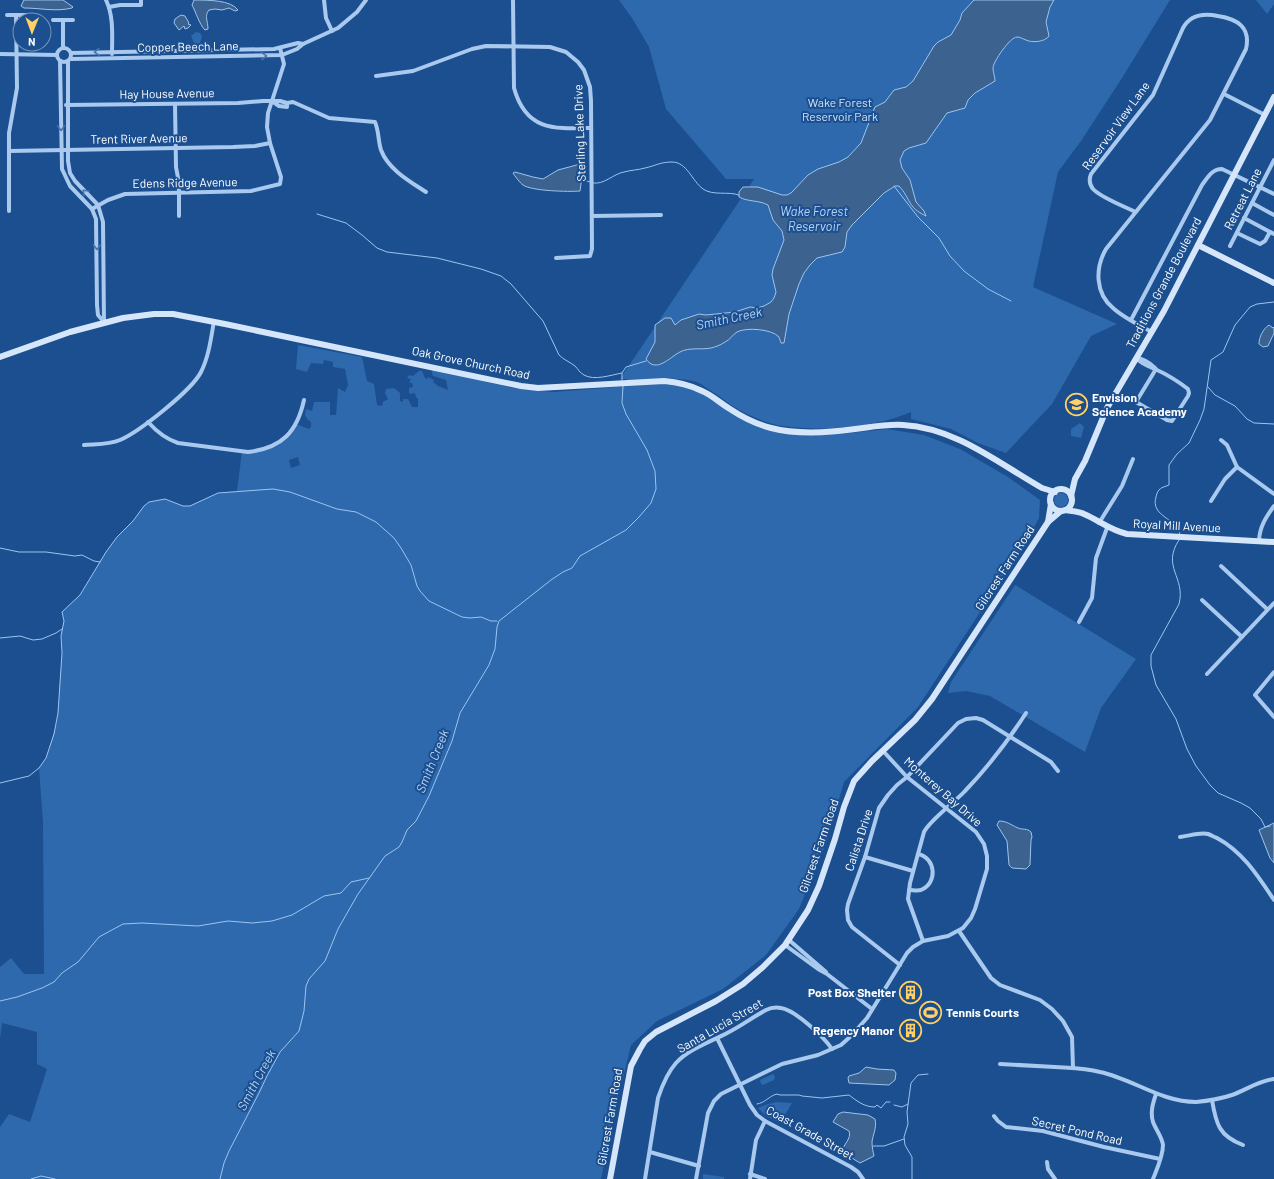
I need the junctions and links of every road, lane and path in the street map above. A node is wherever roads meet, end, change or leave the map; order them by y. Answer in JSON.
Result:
{"nodes":[{"id":1,"x":106,"y":0,"type":"edge"},
{"id":2,"x":324,"y":0,"type":"edge"},
{"id":3,"x":366,"y":0,"type":"edge"},
{"id":4,"x":513,"y":0,"type":"edge"},
{"id":5,"x":141,"y":2,"type":"edge"},
{"id":6,"x":109,"y":7,"type":"junction"},
{"id":7,"x":7,"y":15,"type":"dead end"},
{"id":8,"x":12,"y":15,"type":"edge"},
{"id":9,"x":53,"y":20,"type":"dead end"},
{"id":10,"x":63,"y":20,"type":"junction"},
{"id":11,"x":72,"y":20,"type":"dead end"},
{"id":12,"x":332,"y":31,"type":"junction"},
{"id":13,"x":303,"y":44,"type":"junction"},
{"id":14,"x":513,"y":46,"type":"junction"},
{"id":15,"x":63,"y":48,"type":"junction"},
{"id":16,"x":280,"y":48,"type":"junction"},
{"id":17,"x":112,"y":52,"type":"junction"},
{"id":18,"x":71,"y":53,"type":"junction"},
{"id":19,"x":0,"y":54,"type":"edge"},
{"id":20,"x":16,"y":55,"type":"junction"},
{"id":21,"x":57,"y":55,"type":"junction"},
{"id":22,"x":282,"y":55,"type":"junction"},
{"id":23,"x":112,"y":58,"type":"junction"},
{"id":24,"x":69,"y":60,"type":"junction"},
{"id":25,"x":60,"y":61,"type":"junction"},
{"id":26,"x":376,"y":76,"type":"dead end"},
{"id":27,"x":1224,"y":94,"type":"junction"},
{"id":28,"x":1274,"y":97,"type":"edge"},
{"id":29,"x":272,"y":101,"type":"junction"},
{"id":30,"x":175,"y":104,"type":"junction"},
{"id":31,"x":61,"y":105,"type":"junction"},
{"id":32,"x":68,"y":105,"type":"junction"},
{"id":33,"x":1265,"y":115,"type":"junction"},
{"id":34,"x":591,"y":128,"type":"junction"},
{"id":35,"x":270,"y":143,"type":"junction"},
{"id":36,"x":176,"y":148,"type":"junction"},
{"id":37,"x":61,"y":150,"type":"junction"},
{"id":38,"x":68,"y":150,"type":"junction"},
{"id":39,"x":9,"y":151,"type":"junction"},
{"id":40,"x":1274,"y":160,"type":"edge"},
{"id":41,"x":1268,"y":172,"type":"junction"},
{"id":42,"x":1234,"y":174,"type":"junction"},
{"id":43,"x":1274,"y":175,"type":"edge"},
{"id":44,"x":1260,"y":187,"type":"junction"},
{"id":45,"x":426,"y":192,"type":"dead end"},
{"id":46,"x":178,"y":193,"type":"junction"},
{"id":47,"x":1274,"y":194,"type":"edge"},
{"id":48,"x":1252,"y":203,"type":"junction"},
{"id":49,"x":98,"y":206,"type":"junction"},
{"id":50,"x":92,"y":209,"type":"junction"},
{"id":51,"x":9,"y":211,"type":"dead end"},
{"id":52,"x":1136,"y":212,"type":"junction"},
{"id":53,"x":661,"y":215,"type":"dead end"},
{"id":54,"x":1274,"y":215,"type":"edge"},
{"id":55,"x":179,"y":216,"type":"dead end"},
{"id":56,"x":592,"y":216,"type":"junction"},
{"id":57,"x":1244,"y":218,"type":"junction"},
{"id":58,"x":1237,"y":233,"type":"junction"},
{"id":59,"x":1272,"y":233,"type":"edge"},
{"id":60,"x":1198,"y":245,"type":"junction"},
{"id":61,"x":1230,"y":246,"type":"dead end"},
{"id":62,"x":556,"y":258,"type":"dead end"},
{"id":63,"x":97,"y":267,"type":"junction"},
{"id":64,"x":103,"y":267,"type":"junction"},
{"id":65,"x":1274,"y":283,"type":"edge"},
{"id":66,"x":1131,"y":320,"type":"junction"},
{"id":67,"x":214,"y":321,"type":"junction"},
{"id":68,"x":104,"y":322,"type":"junction"},
{"id":69,"x":1152,"y":332,"type":"junction"},
{"id":70,"x":0,"y":357,"type":"edge"},
{"id":71,"x":1136,"y":358,"type":"junction"},
{"id":72,"x":1156,"y":369,"type":"junction"},
{"id":73,"x":304,"y":400,"type":"dead end"},
{"id":74,"x":148,"y":422,"type":"junction"},
{"id":75,"x":1221,"y":440,"type":"dead end"},
{"id":76,"x":84,"y":445,"type":"dead end"},
{"id":77,"x":1133,"y":459,"type":"dead end"},
{"id":78,"x":1237,"y":467,"type":"junction"},
{"id":79,"x":1075,"y":479,"type":"junction"},
{"id":80,"x":1042,"y":488,"type":"junction"},
{"id":81,"x":1057,"y":491,"type":"junction"},
{"id":82,"x":1274,"y":494,"type":"edge"},
{"id":83,"x":1071,"y":498,"type":"junction"},
{"id":84,"x":1211,"y":501,"type":"dead end"},
{"id":85,"x":1051,"y":502,"type":"junction"},
{"id":86,"x":1274,"y":506,"type":"edge"},
{"id":87,"x":1063,"y":511,"type":"junction"},
{"id":88,"x":1083,"y":514,"type":"junction"},
{"id":89,"x":1048,"y":522,"type":"junction"},
{"id":90,"x":1099,"y":523,"type":"junction"},
{"id":91,"x":1107,"y":528,"type":"junction"},
{"id":92,"x":1258,"y":540,"type":"junction"},
{"id":93,"x":1274,"y":542,"type":"edge"},
{"id":94,"x":1221,"y":566,"type":"dead end"},
{"id":95,"x":1202,"y":600,"type":"dead end"},
{"id":96,"x":1274,"y":602,"type":"edge"},
{"id":97,"x":1267,"y":610,"type":"junction"},
{"id":98,"x":1080,"y":622,"type":"dead end"},
{"id":99,"x":1242,"y":637,"type":"junction"},
{"id":100,"x":1274,"y":672,"type":"edge"},
{"id":101,"x":1207,"y":674,"type":"dead end"},
{"id":102,"x":1026,"y":713,"type":"dead end"},
{"id":103,"x":1274,"y":717,"type":"edge"},
{"id":104,"x":1010,"y":736,"type":"junction"},
{"id":105,"x":884,"y":752,"type":"junction"},
{"id":106,"x":1058,"y":771,"type":"dead end"},
{"id":107,"x":907,"y":777,"type":"junction"},
{"id":108,"x":946,"y":809,"type":"junction"},
{"id":109,"x":1180,"y":838,"type":"dead end"},
{"id":110,"x":918,"y":854,"type":"junction"},
{"id":111,"x":865,"y":857,"type":"junction"},
{"id":112,"x":913,"y":871,"type":"junction"},
{"id":113,"x":909,"y":890,"type":"junction"},
{"id":114,"x":1274,"y":900,"type":"edge"},
{"id":115,"x":959,"y":931,"type":"junction"},
{"id":116,"x":923,"y":941,"type":"junction"},
{"id":117,"x":787,"y":942,"type":"junction"},
{"id":118,"x":900,"y":965,"type":"junction"},
{"id":119,"x":872,"y":1009,"type":"junction"},
{"id":120,"x":717,"y":1038,"type":"junction"},
{"id":121,"x":832,"y":1049,"type":"junction"},
{"id":122,"x":1000,"y":1064,"type":"dead end"},
{"id":123,"x":1073,"y":1068,"type":"junction"},
{"id":124,"x":1274,"y":1079,"type":"edge"},
{"id":125,"x":740,"y":1084,"type":"junction"},
{"id":126,"x":1156,"y":1094,"type":"junction"},
{"id":127,"x":1212,"y":1100,"type":"junction"},
{"id":128,"x":994,"y":1116,"type":"dead end"},
{"id":129,"x":765,"y":1121,"type":"junction"},
{"id":130,"x":1243,"y":1144,"type":"dead end"},
{"id":131,"x":650,"y":1152,"type":"junction"},
{"id":132,"x":1160,"y":1159,"type":"junction"},
{"id":133,"x":1047,"y":1162,"type":"dead end"},
{"id":134,"x":699,"y":1166,"type":"junction"},
{"id":135,"x":750,"y":1177,"type":"edge"},
{"id":136,"x":610,"y":1179,"type":"edge"},
{"id":137,"x":645,"y":1179,"type":"edge"},
{"id":138,"x":696,"y":1179,"type":"edge"},
{"id":139,"x":765,"y":1179,"type":"edge"},
{"id":140,"x":862,"y":1179,"type":"edge"},
{"id":141,"x":1055,"y":1179,"type":"edge"},
{"id":142,"x":1153,"y":1179,"type":"edge"}],
"edges":[{"from":1,"to":6,"type":"street"},
{"from":2,"to":12,"type":"street"},
{"from":3,"to":12,"type":"street","name":"Copper Beech Lane"},
{"from":4,"to":14,"type":"street"},
{"from":5,"to":6,"type":"street"},
{"from":6,"to":17,"type":"street"},
{"from":7,"to":8,"type":"street"},
{"from":9,"to":10,"type":"street"},
{"from":10,"to":11,"type":"street"},
{"from":10,"to":15,"type":"street"},
{"from":12,"to":13,"type":"street","name":"Copper Beech Lane"},
{"from":13,"to":16,"type":"street","name":"Copper Beech Lane"},
{"from":13,"to":22,"type":"street","name":"Copper Beech Lane"},
{"from":14,"to":26,"type":"street","name":"Sterling Lake Drive"},
{"from":14,"to":34,"type":"street","name":"Sterling Lake Drive"},
{"from":14,"to":34,"type":"street"},
{"from":15,"to":18,"type":"street"},
{"from":15,"to":21,"type":"street"},
{"from":16,"to":17,"type":"street","name":"Copper Beech Lane"},
{"from":16,"to":22,"type":"street"},
{"from":17,"to":18,"type":"street","name":"Copper Beech Lane","one_way":true},
{"from":17,"to":23,"type":"street"},
{"from":18,"to":24,"type":"street"},
{"from":19,"to":20,"type":"street"},
{"from":20,"to":21,"type":"street"},
{"from":20,"to":39,"type":"street"},
{"from":21,"to":25,"type":"street"},
{"from":23,"to":22,"type":"street","name":"Copper Beech Lane","one_way":true},
{"from":22,"to":29,"type":"street"},
{"from":23,"to":24,"type":"street","name":"Copper Beech Lane"},
{"from":24,"to":25,"type":"street"},
{"from":24,"to":32,"type":"street"},
{"from":25,"to":31,"type":"street"},
{"from":27,"to":33,"type":"street"},
{"from":27,"to":52,"type":"street","name":"Reservoir View Lane"},
{"from":27,"to":52,"type":"street","name":"Reservoir View Lane"},
{"from":28,"to":33,"type":"main road","name":"Traditions Grande Boulevard"},
{"from":29,"to":30,"type":"street","name":"Hay House Avenue"},
{"from":29,"to":35,"type":"street"},
{"from":29,"to":45,"type":"street","name":"Hay House Avenue"},
{"from":30,"to":32,"type":"street","name":"Hay House Avenue"},
{"from":30,"to":36,"type":"street"},
{"from":31,"to":32,"type":"street","name":"Hay House Avenue"},
{"from":31,"to":37,"type":"street","one_way":true},
{"from":32,"to":38,"type":"street"},
{"from":33,"to":42,"type":"main road","name":"Traditions Grande Boulevard"},
{"from":34,"to":56,"type":"street","name":"Sterling Lake Drive"},
{"from":35,"to":36,"type":"street","name":"Trent River Avenue"},
{"from":35,"to":46,"type":"street","name":"Edens Ridge Avenue"},
{"from":36,"to":38,"type":"street","name":"Trent River Avenue"},
{"from":36,"to":46,"type":"street"},
{"from":37,"to":38,"type":"street","name":"Trent River Avenue"},
{"from":37,"to":39,"type":"street","name":"Trent River Avenue"},
{"from":37,"to":50,"type":"street"},
{"from":49,"to":38,"type":"street","one_way":true},
{"from":39,"to":51,"type":"street"},
{"from":40,"to":41,"type":"street","name":"Retreat Lane"},
{"from":41,"to":43,"type":"street"},
{"from":41,"to":44,"type":"street","name":"Retreat Lane"},
{"from":42,"to":44,"type":"street"},
{"from":42,"to":60,"type":"main road","name":"Traditions Grande Boulevard"},
{"from":42,"to":66,"type":"street"},
{"from":44,"to":47,"type":"street"},
{"from":44,"to":48,"type":"street","name":"Retreat Lane"},
{"from":46,"to":49,"type":"street","name":"Edens Ridge Avenue"},
{"from":46,"to":55,"type":"street"},
{"from":48,"to":54,"type":"street"},
{"from":48,"to":57,"type":"street","name":"Retreat Lane"},
{"from":49,"to":50,"type":"street","name":"Edens Ridge Avenue"},
{"from":49,"to":64,"type":"street"},
{"from":50,"to":63,"type":"street","one_way":true},
{"from":52,"to":66,"type":"street","name":"Reservoir View Lane"},
{"from":53,"to":56,"type":"street"},
{"from":56,"to":62,"type":"street","name":"Sterling Lake Drive"},
{"from":57,"to":58,"type":"street","name":"Retreat Lane"},
{"from":57,"to":59,"type":"street"},
{"from":58,"to":59,"type":"street"},
{"from":58,"to":61,"type":"street","name":"Retreat Lane"},
{"from":60,"to":65,"type":"main road"},
{"from":60,"to":69,"type":"main road","name":"Traditions Grande Boulevard"},
{"from":63,"to":64,"type":"street"},
{"from":63,"to":68,"type":"street"},
{"from":64,"to":68,"type":"street"},
{"from":66,"to":69,"type":"street","name":"Reservoir View Lane"},
{"from":67,"to":68,"type":"main road","name":"Oak Grove Church Road"},
{"from":67,"to":74,"type":"street"},
{"from":67,"to":80,"type":"main road","name":"Oak Grove Church Road"},
{"from":68,"to":70,"type":"main road","name":"Oak Grove Church Road"},
{"from":69,"to":71,"type":"main road","name":"Traditions Grande Boulevard"},
{"from":71,"to":72,"type":"street"},
{"from":71,"to":79,"type":"main road","name":"Traditions Grande Boulevard"},
{"from":72,"to":72,"type":"street"},
{"from":73,"to":74,"type":"street"},
{"from":74,"to":76,"type":"street"},
{"from":75,"to":78,"type":"street"},
{"from":77,"to":90,"type":"street"},
{"from":78,"to":82,"type":"street"},
{"from":78,"to":84,"type":"street"},
{"from":79,"to":81,"type":"main road","name":"Traditions Grande Boulevard"},
{"from":79,"to":83,"type":"main road","name":"Traditions Grande Boulevard"},
{"from":80,"to":81,"type":"main road","name":"Oak Grove Church Road"},
{"from":80,"to":85,"type":"main road","name":"Oak Grove Church Road"},
{"from":81,"to":83,"type":"main road"},
{"from":81,"to":85,"type":"main road"},
{"from":83,"to":87,"type":"main road"},
{"from":83,"to":88,"type":"main road","name":"Royal Mill Avenue"},
{"from":85,"to":87,"type":"main road"},
{"from":85,"to":89,"type":"main road","name":"Gilcrest Farm Road"},
{"from":86,"to":92,"type":"street"},
{"from":87,"to":88,"type":"main road","name":"Royal Mill Avenue"},
{"from":87,"to":89,"type":"main road","name":"Gilcrest Farm Road"},
{"from":88,"to":90,"type":"main road","name":"Royal Mill Avenue"},
{"from":89,"to":105,"type":"main road","name":"Gilcrest Farm Road"},
{"from":90,"to":91,"type":"main road","name":"Royal Mill Avenue"},
{"from":91,"to":92,"type":"main road","name":"Royal Mill Avenue"},
{"from":91,"to":98,"type":"street"},
{"from":92,"to":93,"type":"main road","name":"Royal Mill Avenue"},
{"from":94,"to":97,"type":"street"},
{"from":95,"to":99,"type":"street"},
{"from":96,"to":97,"type":"street"},
{"from":97,"to":99,"type":"street"},
{"from":99,"to":101,"type":"street"},
{"from":100,"to":103,"type":"street"},
{"from":102,"to":104,"type":"street"},
{"from":104,"to":106,"type":"street","name":"Calista Drive"},
{"from":104,"to":107,"type":"street","name":"Calista Drive"},
{"from":104,"to":108,"type":"street"},
{"from":105,"to":107,"type":"street","name":"Monterey Bay Drive"},
{"from":105,"to":117,"type":"main road","name":"Gilcrest Farm Road"},
{"from":107,"to":108,"type":"street","name":"Monterey Bay Drive"},
{"from":107,"to":111,"type":"street","name":"Calista Drive"},
{"from":108,"to":110,"type":"street"},
{"from":108,"to":115,"type":"street","name":"Monterey Bay Drive"},
{"from":109,"to":114,"type":"street"},
{"from":110,"to":112,"type":"street"},
{"from":110,"to":113,"type":"street"},
{"from":111,"to":112,"type":"street"},
{"from":111,"to":118,"type":"street","name":"Calista Drive"},
{"from":112,"to":113,"type":"street"},
{"from":113,"to":116,"type":"street"},
{"from":115,"to":116,"type":"street","name":"Monterey Bay Drive"},
{"from":115,"to":123,"type":"street"},
{"from":116,"to":118,"type":"street","name":"Monterey Bay Drive"},
{"from":117,"to":119,"type":"street"},
{"from":117,"to":136,"type":"main road","name":"Gilcrest Farm Road"},
{"from":118,"to":119,"type":"street","name":"Monterey Bay Drive"},
{"from":119,"to":121,"type":"street","name":"Monterey Bay Drive"},
{"from":120,"to":121,"type":"street","name":"Santa Lucia Street"},
{"from":120,"to":125,"type":"street","name":"Coast Grade Street"},
{"from":120,"to":131,"type":"street","name":"Santa Lucia Street"},
{"from":121,"to":125,"type":"street","name":"Monterey Bay Drive"},
{"from":122,"to":123,"type":"street"},
{"from":123,"to":126,"type":"street"},
{"from":124,"to":127,"type":"street"},
{"from":125,"to":129,"type":"street","name":"Coast Grade Street"},
{"from":125,"to":134,"type":"street","name":"Monterey Bay Drive"},
{"from":126,"to":127,"type":"street"},
{"from":126,"to":132,"type":"street"},
{"from":127,"to":130,"type":"street"},
{"from":128,"to":132,"type":"street","name":"Secret Pond Road"},
{"from":129,"to":135,"type":"street"},
{"from":129,"to":140,"type":"street","name":"Coast Grade Street"},
{"from":131,"to":134,"type":"street"},
{"from":131,"to":137,"type":"street","name":"Santa Lucia Street"},
{"from":132,"to":142,"type":"street"},
{"from":133,"to":141,"type":"street"},
{"from":134,"to":138,"type":"street","name":"Monterey Bay Drive"},
{"from":135,"to":139,"type":"street"}]}
